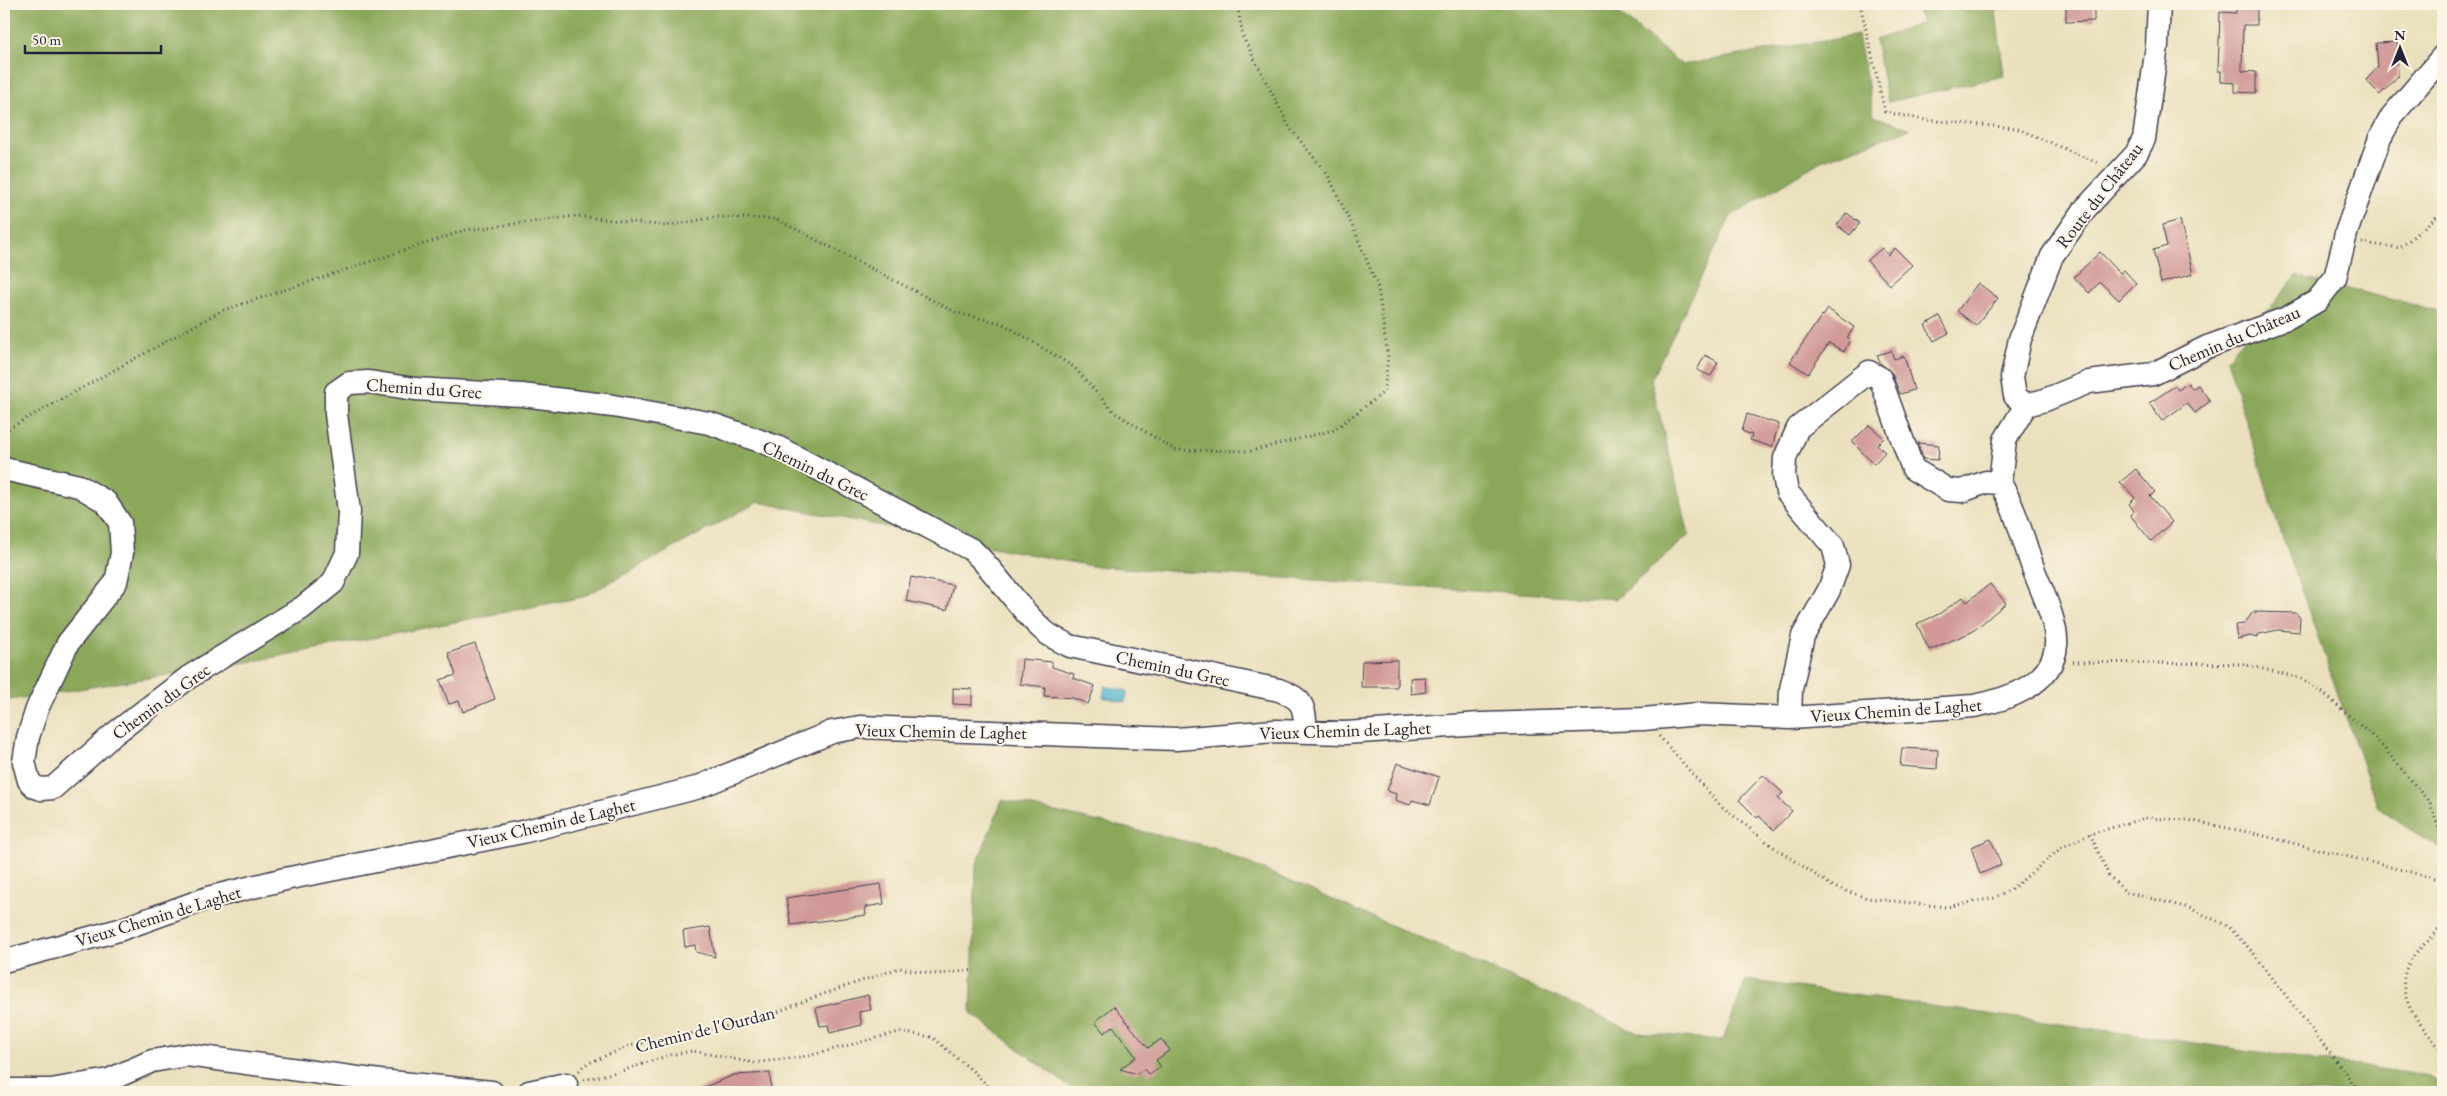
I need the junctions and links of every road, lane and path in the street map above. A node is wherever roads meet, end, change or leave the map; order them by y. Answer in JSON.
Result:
{"nodes":[{"id":1,"x":1237,"y":4,"type":"edge"},
{"id":2,"x":1860,"y":4,"type":"edge"},
{"id":3,"x":2159,"y":4,"type":"edge"},
{"id":4,"x":2443,"y":56,"type":"edge"},
{"id":5,"x":2121,"y":173,"type":"junction"},
{"id":6,"x":2443,"y":211,"type":"edge"},
{"id":7,"x":2344,"y":241,"type":"junction"},
{"id":8,"x":2026,"y":405,"type":"junction"},
{"id":9,"x":4,"y":432,"type":"edge"},
{"id":10,"x":4,"y":469,"type":"edge"},
{"id":11,"x":2000,"y":483,"type":"junction"},
{"id":12,"x":2052,"y":662,"type":"junction"},
{"id":13,"x":1790,"y":718,"type":"junction"},
{"id":14,"x":1643,"y":719,"type":"junction"},
{"id":15,"x":1306,"y":732,"type":"junction"},
{"id":16,"x":2090,"y":834,"type":"junction"},
{"id":17,"x":2443,"y":841,"type":"edge"},
{"id":18,"x":2443,"y":880,"type":"edge"},
{"id":19,"x":2443,"y":921,"type":"edge"},
{"id":20,"x":4,"y":961,"type":"edge"},
{"id":21,"x":975,"y":970,"type":"dead end"},
{"id":22,"x":2443,"y":1052,"type":"edge"},
{"id":23,"x":566,"y":1084,"type":"junction"},
{"id":24,"x":4,"y":1090,"type":"edge"},
{"id":25,"x":492,"y":1092,"type":"edge"},
{"id":26,"x":529,"y":1092,"type":"edge"},
{"id":27,"x":994,"y":1092,"type":"edge"},
{"id":28,"x":2360,"y":1092,"type":"edge"}],
"edges":[{"from":1,"to":9,"type":"path"},
{"from":2,"to":5,"type":"path"},
{"from":3,"to":5,"type":"street","name":"Route du Château"},
{"from":4,"to":7,"type":"street","name":"Chemin du Château"},
{"from":5,"to":8,"type":"street","name":"Route du Château"},
{"from":6,"to":7,"type":"path"},
{"from":7,"to":8,"type":"street","name":"Chemin du Château"},
{"from":8,"to":11,"type":"street"},
{"from":10,"to":15,"type":"street","name":"Chemin du Grec"},
{"from":11,"to":12,"type":"street"},
{"from":11,"to":13,"type":"street","name":"Vieux Chemin de Laghet"},
{"from":12,"to":13,"type":"street","name":"Vieux Chemin de Laghet"},
{"from":12,"to":17,"type":"path"},
{"from":13,"to":14,"type":"street","name":"Vieux Chemin de Laghet"},
{"from":14,"to":15,"type":"street","name":"Vieux Chemin de Laghet"},
{"from":14,"to":16,"type":"path"},
{"from":15,"to":20,"type":"street","name":"Vieux Chemin de Laghet"},
{"from":16,"to":18,"type":"path"},
{"from":16,"to":28,"type":"path"},
{"from":19,"to":22,"type":"path"},
{"from":21,"to":23,"type":"path","name":"Chemin de l'Ourdan"},
{"from":23,"to":26,"type":"street"},
{"from":23,"to":27,"type":"path"},
{"from":24,"to":25,"type":"street"}]}
